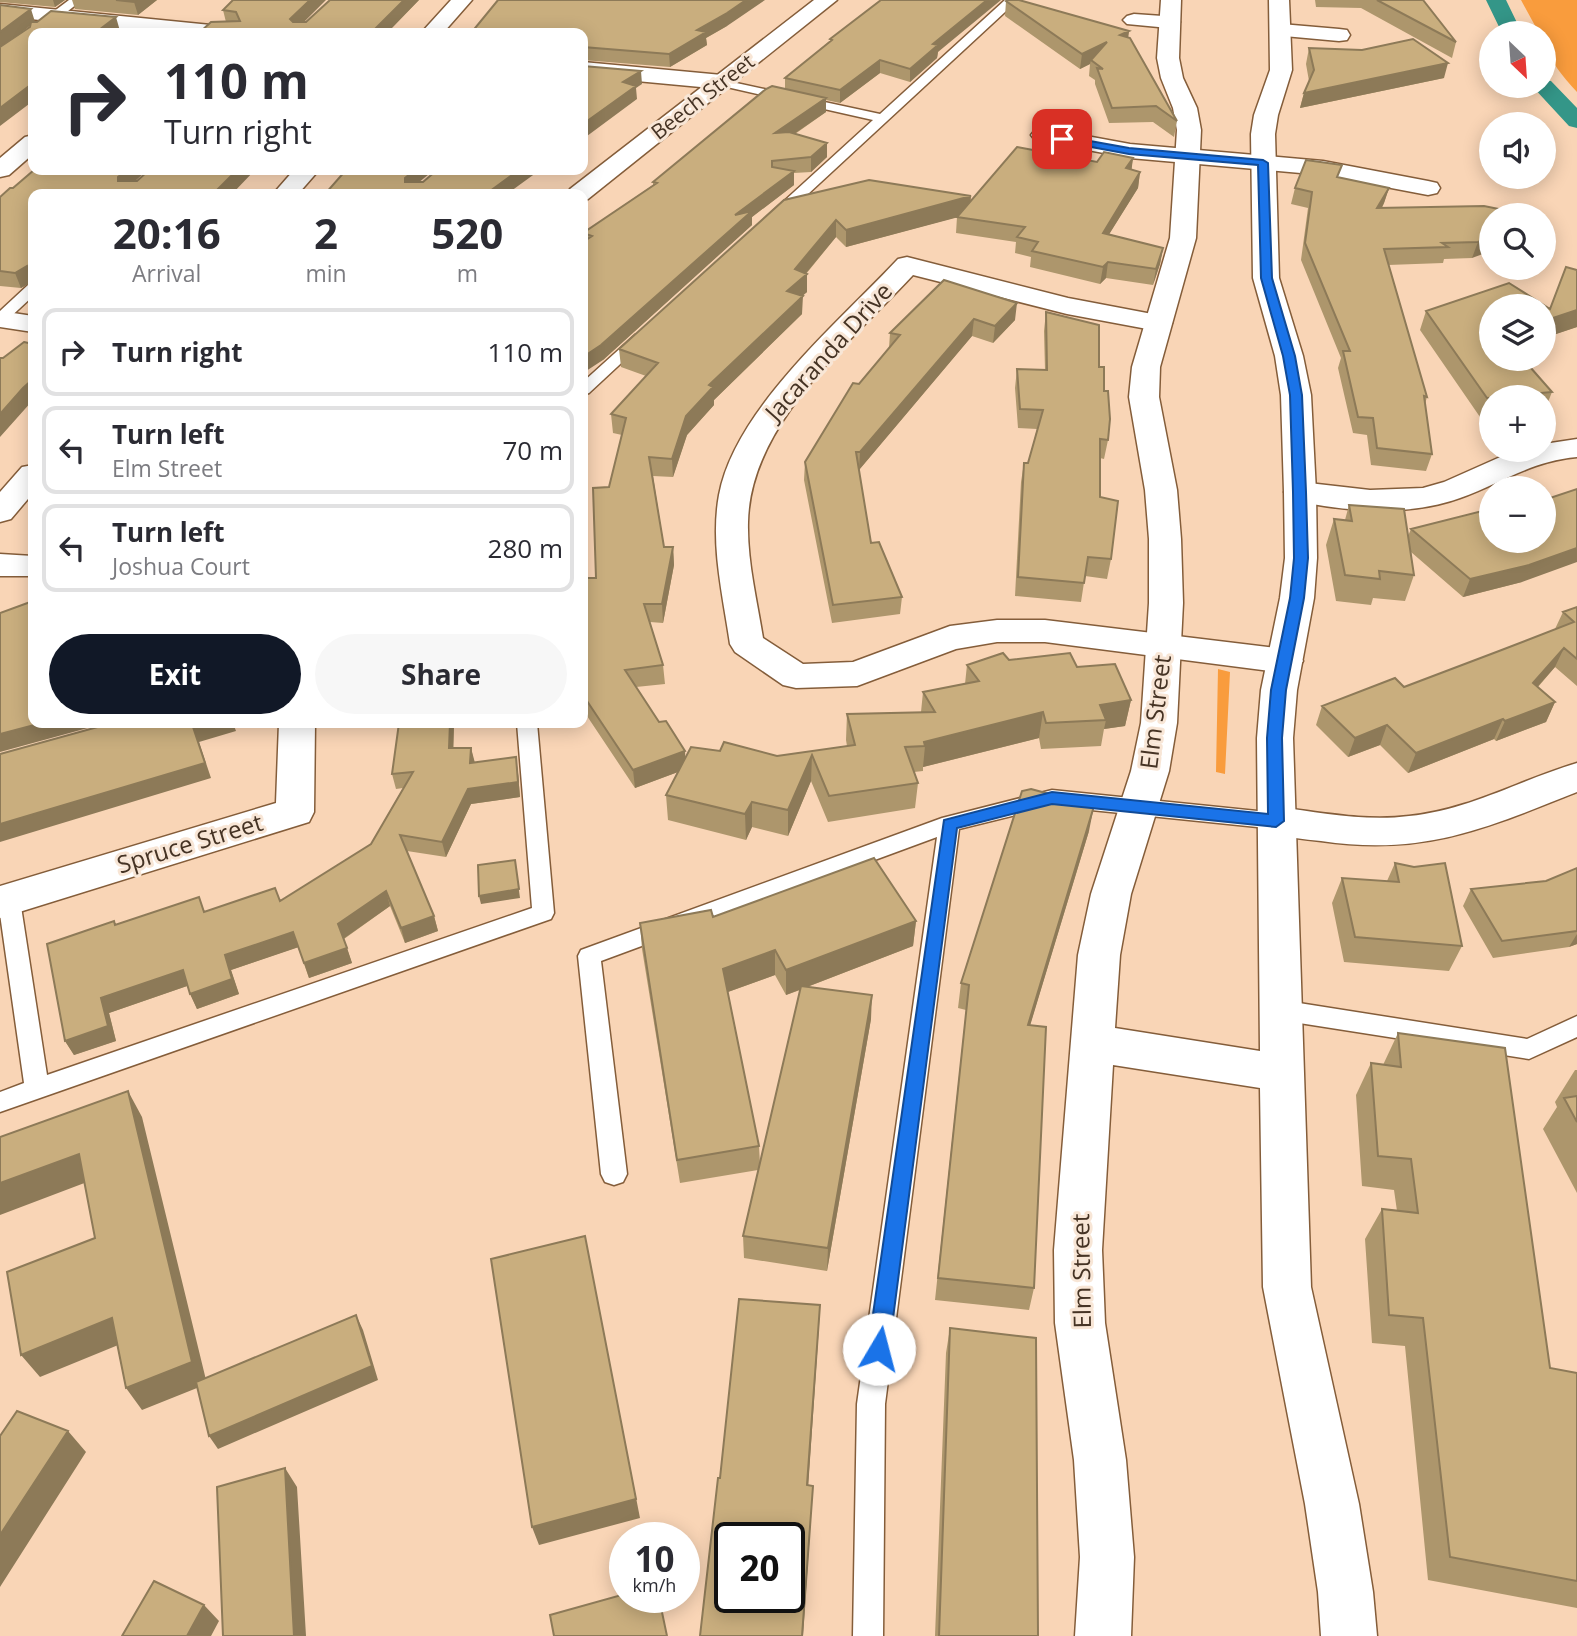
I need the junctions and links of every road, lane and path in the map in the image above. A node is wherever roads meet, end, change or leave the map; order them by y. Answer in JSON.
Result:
{"nodes":[{"id":1,"x":76,"y":0,"type":"edge"},
{"id":2,"x":462,"y":0,"type":"edge"},
{"id":3,"x":827,"y":0,"type":"edge"},
{"id":4,"x":1012,"y":0,"type":"edge"},
{"id":5,"x":194,"y":7,"type":"dead end"},
{"id":6,"x":0,"y":10,"type":"edge"},
{"id":7,"x":1158,"y":14,"type":"edge"},
{"id":8,"x":1280,"y":15,"type":"edge"},
{"id":9,"x":55,"y":16,"type":"junction"},
{"id":10,"x":39,"y":28,"type":"edge"},
{"id":11,"x":150,"y":28,"type":"edge"},
{"id":12,"x":168,"y":28,"type":"edge"},
{"id":13,"x":437,"y":28,"type":"edge"},
{"id":14,"x":1339,"y":35,"type":"dead end"},
{"id":15,"x":28,"y":37,"type":"edge"},
{"id":16,"x":0,"y":58,"type":"edge"},
{"id":17,"x":588,"y":69,"type":"edge"},
{"id":18,"x":722,"y":82,"type":"junction"},
{"id":19,"x":883,"y":119,"type":"junction"},
{"id":20,"x":1043,"y":135,"type":"dead end"},
{"id":21,"x":28,"y":146,"type":"edge"},
{"id":22,"x":1188,"y":156,"type":"junction"},
{"id":23,"x":1263,"y":163,"type":"junction"},
{"id":24,"x":0,"y":170,"type":"edge"},
{"id":25,"x":302,"y":175,"type":"edge"},
{"id":26,"x":1427,"y":188,"type":"dead end"},
{"id":27,"x":290,"y":189,"type":"edge"},
{"id":28,"x":585,"y":189,"type":"edge"},
{"id":29,"x":769,"y":222,"type":"edge"},
{"id":30,"x":28,"y":293,"type":"edge"},
{"id":31,"x":0,"y":319,"type":"edge"},
{"id":32,"x":28,"y":323,"type":"edge"},
{"id":33,"x":1158,"y":323,"type":"junction"},
{"id":34,"x":655,"y":324,"type":"edge"},
{"id":35,"x":588,"y":385,"type":"edge"},
{"id":36,"x":1577,"y":448,"type":"edge"},
{"id":37,"x":28,"y":480,"type":"edge"},
{"id":38,"x":1300,"y":492,"type":"junction"},
{"id":39,"x":0,"y":512,"type":"edge"},
{"id":40,"x":0,"y":565,"type":"edge"},
{"id":41,"x":28,"y":566,"type":"edge"},
{"id":42,"x":1164,"y":645,"type":"junction"},
{"id":43,"x":1285,"y":661,"type":"junction"},
{"id":44,"x":297,"y":728,"type":"edge"},
{"id":45,"x":527,"y":728,"type":"edge"},
{"id":46,"x":1577,"y":777,"type":"edge"},
{"id":47,"x":1140,"y":805,"type":"junction"},
{"id":48,"x":1276,"y":821,"type":"junction"},
{"id":49,"x":949,"y":824,"type":"junction"},
{"id":50,"x":4,"y":901,"type":"edge"},
{"id":51,"x":1280,"y":1010,"type":"junction"},
{"id":52,"x":1577,"y":1026,"type":"edge"},
{"id":53,"x":1092,"y":1043,"type":"junction"},
{"id":54,"x":1282,"y":1073,"type":"junction"},
{"id":55,"x":37,"y":1089,"type":"junction"},
{"id":56,"x":0,"y":1102,"type":"edge"},
{"id":57,"x":614,"y":1174,"type":"dead end"},
{"id":58,"x":868,"y":1636,"type":"edge"},
{"id":59,"x":1102,"y":1636,"type":"edge"},
{"id":60,"x":1349,"y":1636,"type":"edge"}],
"edges":[{"from":1,"to":9,"type":"lane"},
{"from":2,"to":13,"type":"street"},
{"from":3,"to":18,"type":"street","name":"Beech Street"},
{"from":4,"to":19,"type":"lane"},
{"from":5,"to":12,"type":"street"},
{"from":6,"to":9,"type":"street"},
{"from":7,"to":22,"type":"street","name":"Elm Street"},
{"from":8,"to":14,"type":"street"},
{"from":8,"to":23,"type":"street"},
{"from":9,"to":10,"type":"lane"},
{"from":9,"to":11,"type":"street"},
{"from":15,"to":16,"type":"lane"},
{"from":17,"to":18,"type":"street"},
{"from":18,"to":19,"type":"lane"},
{"from":18,"to":28,"type":"street","name":"Beech Street"},
{"from":19,"to":29,"type":"lane"},
{"from":20,"to":22,"type":"street"},
{"from":21,"to":24,"type":"street"},
{"from":22,"to":23,"type":"street"},
{"from":22,"to":33,"type":"street","name":"Elm Street"},
{"from":23,"to":26,"type":"street"},
{"from":23,"to":38,"type":"street"},
{"from":25,"to":27,"type":"street"},
{"from":30,"to":31,"type":"lane"},
{"from":31,"to":32,"type":"street"},
{"from":33,"to":42,"type":"street","name":"Elm Street"},
{"from":33,"to":42,"type":"street","name":"Jacaranda Drive"},
{"from":34,"to":35,"type":"lane"},
{"from":36,"to":38,"type":"street"},
{"from":37,"to":39,"type":"street"},
{"from":38,"to":43,"type":"street"},
{"from":40,"to":41,"type":"street"},
{"from":42,"to":43,"type":"street","name":"Jacaranda Drive"},
{"from":42,"to":47,"type":"street","name":"Elm Street"},
{"from":43,"to":48,"type":"street"},
{"from":44,"to":50,"type":"street","name":"Spruce Street"},
{"from":45,"to":55,"type":"lane"},
{"from":46,"to":48,"type":"street"},
{"from":47,"to":48,"type":"lane"},
{"from":47,"to":49,"type":"lane"},
{"from":47,"to":53,"type":"street","name":"Elm Street"},
{"from":48,"to":51,"type":"street"},
{"from":49,"to":57,"type":"lane"},
{"from":49,"to":58,"type":"lane"},
{"from":50,"to":55,"type":"lane"},
{"from":51,"to":52,"type":"lane"},
{"from":51,"to":54,"type":"street"},
{"from":53,"to":54,"type":"street"},
{"from":53,"to":59,"type":"street","name":"Elm Street"},
{"from":54,"to":60,"type":"street"},
{"from":55,"to":56,"type":"lane"}]}
